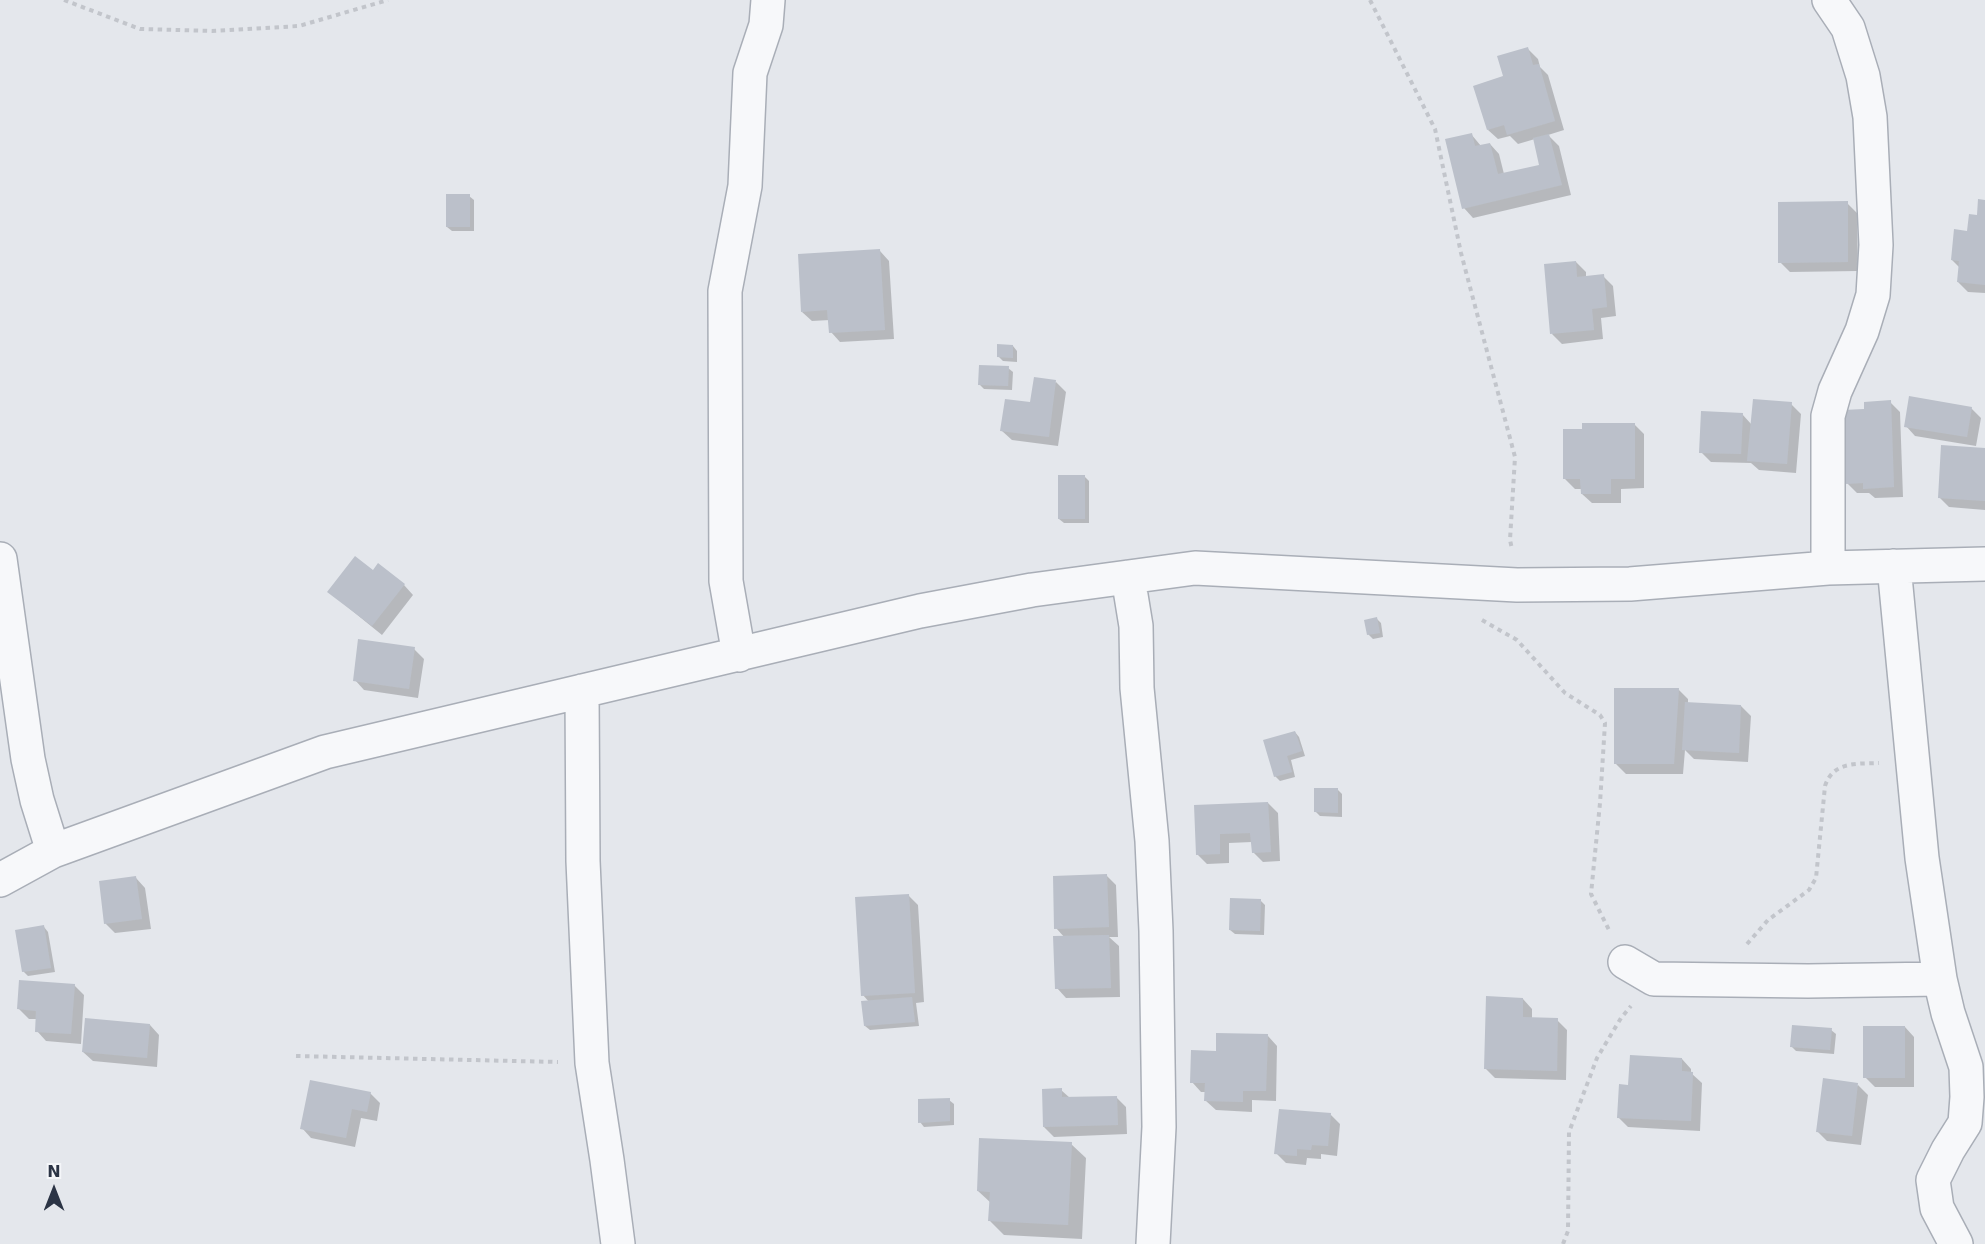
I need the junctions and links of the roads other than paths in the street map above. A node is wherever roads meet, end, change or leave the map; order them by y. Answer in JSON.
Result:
{"nodes":[{"id":1,"x":768,"y":0,"type":"edge"},
{"id":2,"x":1829,"y":0,"type":"edge"},
{"id":3,"x":0,"y":559,"type":"edge"},
{"id":4,"x":1985,"y":564,"type":"edge"},
{"id":5,"x":1894,"y":566,"type":"junction"},
{"id":6,"x":1828,"y":568,"type":"junction"},
{"id":7,"x":1128,"y":577,"type":"junction"},
{"id":8,"x":739,"y":655,"type":"junction"},
{"id":9,"x":582,"y":691,"type":"junction"},
{"id":10,"x":53,"y":851,"type":"junction"},
{"id":11,"x":0,"y":880,"type":"edge"},
{"id":12,"x":1626,"y":962,"type":"road end"},
{"id":13,"x":1940,"y":979,"type":"junction"},
{"id":14,"x":618,"y":1244,"type":"edge"},
{"id":15,"x":1153,"y":1244,"type":"edge"},
{"id":16,"x":1956,"y":1244,"type":"edge"}],
"edges":[{"from":1,"to":8,"type":"street"},
{"from":2,"to":6,"type":"street"},
{"from":3,"to":10,"type":"street"},
{"from":4,"to":5,"type":"street"},
{"from":5,"to":6,"type":"street"},
{"from":5,"to":13,"type":"street"},
{"from":6,"to":7,"type":"street"},
{"from":7,"to":8,"type":"street"},
{"from":7,"to":15,"type":"street"},
{"from":8,"to":9,"type":"street"},
{"from":9,"to":10,"type":"street"},
{"from":9,"to":14,"type":"street"},
{"from":10,"to":11,"type":"street"},
{"from":12,"to":13,"type":"street"},
{"from":13,"to":16,"type":"street"}]}
